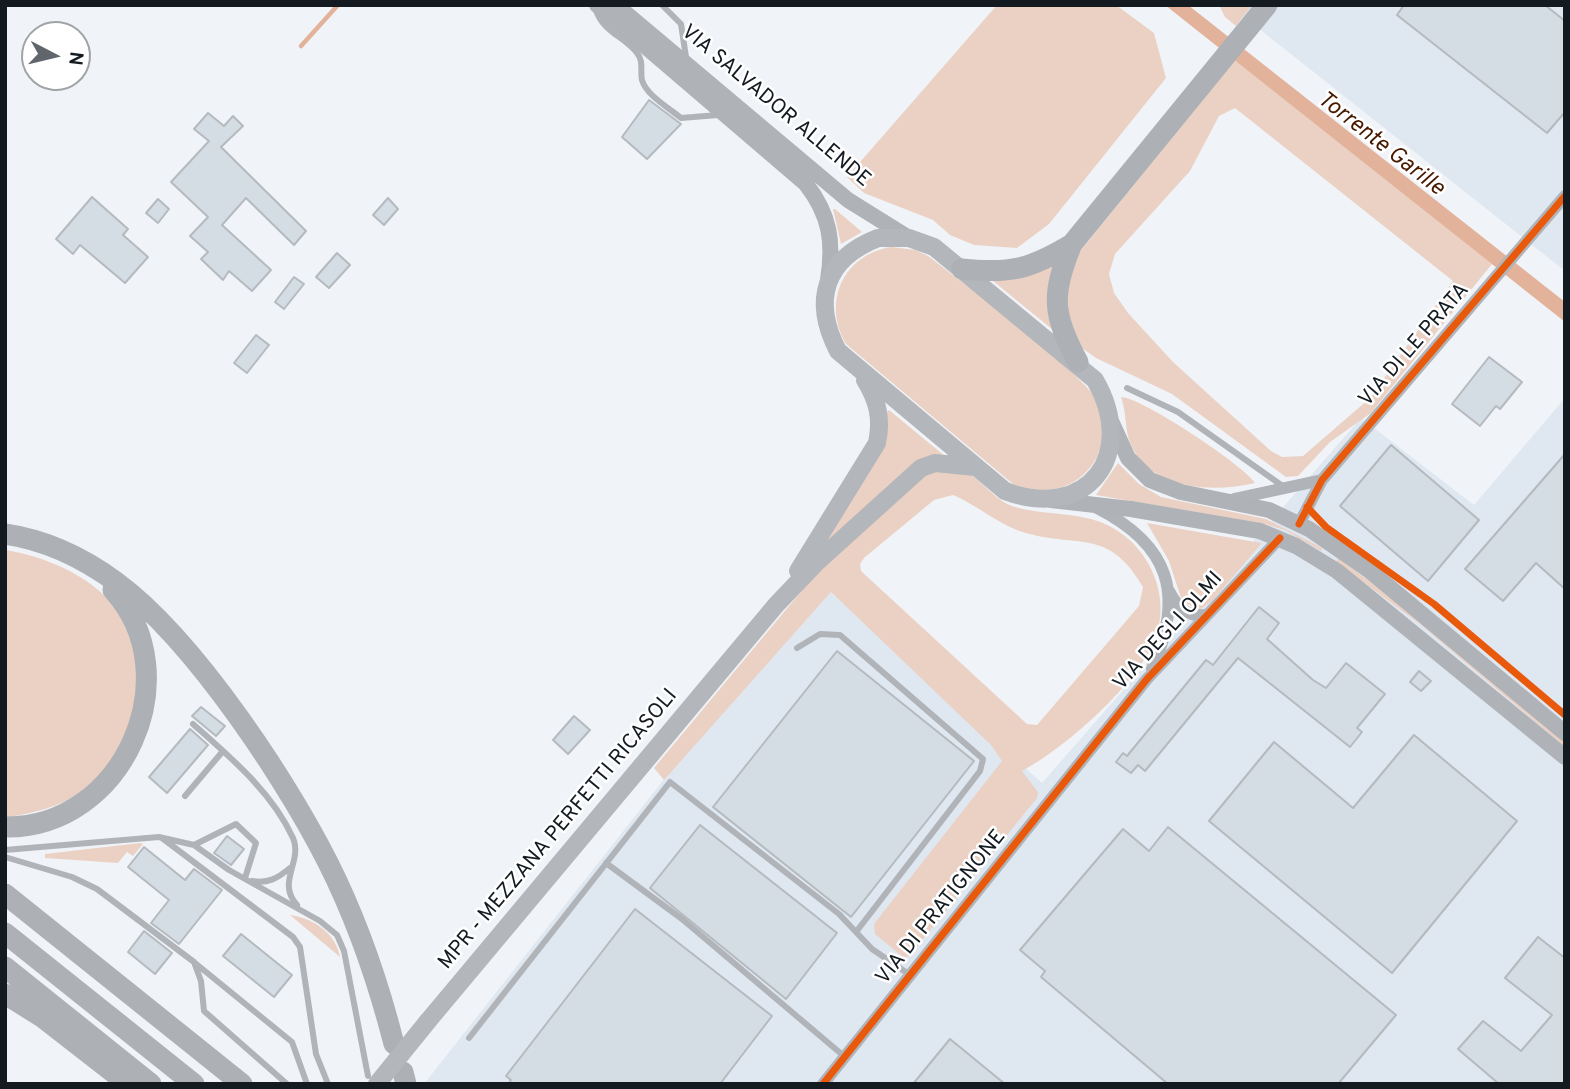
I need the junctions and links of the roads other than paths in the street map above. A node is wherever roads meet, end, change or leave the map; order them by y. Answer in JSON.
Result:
{"nodes":[{"id":1,"x":596,"y":5,"type":"edge"},
{"id":2,"x":617,"y":5,"type":"edge"},
{"id":3,"x":662,"y":5,"type":"edge"},
{"id":4,"x":1267,"y":5,"type":"edge"},
{"id":5,"x":695,"y":70,"type":"junction"},
{"id":6,"x":740,"y":125,"type":"junction"},
{"id":7,"x":1565,"y":196,"type":"edge"},
{"id":8,"x":909,"y":237,"type":"junction"},
{"id":9,"x":1072,"y":244,"type":"junction"},
{"id":10,"x":962,"y":269,"type":"junction"},
{"id":11,"x":828,"y":280,"type":"junction"},
{"id":12,"x":1078,"y":362,"type":"junction"},
{"id":13,"x":859,"y":371,"type":"junction"},
{"id":14,"x":1127,"y":388,"type":"dead end"},
{"id":15,"x":1112,"y":423,"type":"junction"},
{"id":16,"x":975,"y":467,"type":"junction"},
{"id":17,"x":1322,"y":480,"type":"junction"},
{"id":18,"x":1288,"y":490,"type":"junction"},
{"id":19,"x":1050,"y":500,"type":"junction"},
{"id":20,"x":1226,"y":500,"type":"junction"},
{"id":21,"x":1089,"y":503,"type":"junction"},
{"id":22,"x":1299,"y":524,"type":"junction"},
{"id":23,"x":5,"y":534,"type":"edge"},
{"id":24,"x":1280,"y":538,"type":"junction"},
{"id":25,"x":92,"y":568,"type":"junction"},
{"id":26,"x":1168,"y":588,"type":"junction"},
{"id":27,"x":776,"y":605,"type":"junction"},
{"id":28,"x":1205,"y":615,"type":"junction"},
{"id":29,"x":797,"y":648,"type":"dead end"},
{"id":30,"x":1147,"y":679,"type":"junction"},
{"id":31,"x":193,"y":724,"type":"dead end"},
{"id":32,"x":1565,"y":733,"type":"edge"},
{"id":33,"x":223,"y":751,"type":"junction"},
{"id":34,"x":1087,"y":753,"type":"joint"},
{"id":35,"x":1565,"y":757,"type":"edge"},
{"id":36,"x":185,"y":796,"type":"dead end"},
{"id":37,"x":5,"y":827,"type":"edge"},
{"id":38,"x":159,"y":837,"type":"junction"},
{"id":39,"x":194,"y":845,"type":"junction"},
{"id":40,"x":5,"y":850,"type":"edge"},
{"id":41,"x":5,"y":857,"type":"edge"},
{"id":42,"x":606,"y":863,"type":"junction"},
{"id":43,"x":291,"y":867,"type":"junction"},
{"id":44,"x":246,"y":879,"type":"junction"},
{"id":45,"x":5,"y":894,"type":"edge"},
{"id":46,"x":303,"y":911,"type":"junction"},
{"id":47,"x":856,"y":932,"type":"junction"},
{"id":48,"x":5,"y":933,"type":"edge"},
{"id":49,"x":194,"y":962,"type":"junction"},
{"id":50,"x":5,"y":967,"type":"edge"},
{"id":51,"x":909,"y":975,"type":"junction"},
{"id":52,"x":5,"y":994,"type":"edge"},
{"id":53,"x":469,"y":1038,"type":"dead end"},
{"id":54,"x":394,"y":1044,"type":"dead end"},
{"id":55,"x":845,"y":1057,"type":"junction"},
{"id":56,"x":372,"y":1080,"type":"edge"},
{"id":57,"x":128,"y":1084,"type":"edge"},
{"id":58,"x":151,"y":1084,"type":"edge"},
{"id":59,"x":194,"y":1084,"type":"edge"},
{"id":60,"x":242,"y":1084,"type":"edge"},
{"id":61,"x":287,"y":1084,"type":"edge"},
{"id":62,"x":307,"y":1084,"type":"edge"},
{"id":63,"x":328,"y":1084,"type":"edge"},
{"id":64,"x":823,"y":1084,"type":"edge"}],
"edges":[{"from":1,"to":6,"type":"main road","name":"VIA SALVADOR ALLENDE"},
{"from":1,"to":6,"type":"lane"},
{"from":2,"to":5,"type":"main road","name":"VIA SALVADOR ALLENDE"},
{"from":3,"to":5,"type":"lane"},
{"from":4,"to":9,"type":"highway"},
{"from":5,"to":8,"type":"main road","name":"VIA SALVADOR ALLENDE"},
{"from":6,"to":11,"type":"main road","name":"VIA SALVADOR ALLENDE"},
{"from":7,"to":17,"type":"street","name":"VIA DI LE PRATA"},
{"from":8,"to":10,"type":"main road","name":"VIA SALVADOR ALLENDE"},
{"from":8,"to":11,"type":"main road","name":"VIA SALVADOR ALLENDE"},
{"from":9,"to":10,"type":"highway"},
{"from":9,"to":12,"type":"highway"},
{"from":10,"to":12,"type":"main road","name":"VIA SALVADOR ALLENDE"},
{"from":11,"to":13,"type":"main road","name":"VIA SALVADOR ALLENDE"},
{"from":12,"to":15,"type":"main road","name":"VIA SALVADOR ALLENDE"},
{"from":13,"to":16,"type":"main road","name":"VIA SALVADOR ALLENDE"},
{"from":13,"to":27,"type":"main road","name":"MPR - MEZZANA PERFETTI RICASOLI"},
{"from":14,"to":18,"type":"lane"},
{"from":15,"to":19,"type":"main road","name":"VIA SALVADOR ALLENDE"},
{"from":15,"to":20,"type":"main road","name":"VIA SALVADOR ALLENDE"},
{"from":16,"to":19,"type":"main road","name":"VIA SALVADOR ALLENDE"},
{"from":16,"to":27,"type":"main road","name":"MPR - MEZZANA PERFETTI RICASOLI"},
{"from":17,"to":18,"type":"street"},
{"from":17,"to":22,"type":"street","name":"VIA DI LE PRATA"},
{"from":18,"to":20,"type":"street"},
{"from":19,"to":21,"type":"main road","name":"VIA SALVADOR ALLENDE"},
{"from":20,"to":22,"type":"main road","name":"VIA SALVADOR ALLENDE"},
{"from":21,"to":24,"type":"main road","name":"VIA SALVADOR ALLENDE"},
{"from":21,"to":26,"type":"street","name":"VIA DEGLI OLMI"},
{"from":22,"to":32,"type":"main road"},
{"from":23,"to":25,"type":"highway"},
{"from":24,"to":28,"type":"street","name":"VIA DEGLI OLMI"},
{"from":24,"to":35,"type":"main road"},
{"from":25,"to":37,"type":"highway"},
{"from":25,"to":54,"type":"highway"},
{"from":26,"to":28,"type":"street","name":"VIA DEGLI OLMI"},
{"from":26,"to":30,"type":"street","name":"VIA DEGLI OLMI"},
{"from":27,"to":56,"type":"main road","name":"MPR - MEZZANA PERFETTI RICASOLI","bridge":true},
{"from":28,"to":30,"type":"street","name":"VIA DEGLI OLMI"},
{"from":29,"to":47,"type":"lane"},
{"from":30,"to":34,"type":"street","name":"VIA DEGLI OLMI"},
{"from":31,"to":33,"type":"lane"},
{"from":33,"to":36,"type":"lane"},
{"from":33,"to":43,"type":"lane"},
{"from":34,"to":51,"type":"street","name":"VIA DI PRATIGNONE"},
{"from":38,"to":39,"type":"lane"},
{"from":38,"to":40,"type":"lane"},
{"from":38,"to":63,"type":"lane"},
{"from":39,"to":44,"type":"lane"},
{"from":39,"to":44,"type":"lane"},
{"from":41,"to":49,"type":"lane"},
{"from":42,"to":47,"type":"lane"},
{"from":42,"to":53,"type":"lane"},
{"from":42,"to":55,"type":"lane"},
{"from":43,"to":44,"type":"lane"},
{"from":43,"to":46,"type":"lane"},
{"from":44,"to":46,"type":"lane"},
{"from":45,"to":60,"type":"highway"},
{"from":46,"to":56,"type":"lane"},
{"from":47,"to":51,"type":"lane"},
{"from":48,"to":59,"type":"highway"},
{"from":49,"to":61,"type":"lane"},
{"from":49,"to":62,"type":"lane"},
{"from":50,"to":58,"type":"highway"},
{"from":51,"to":55,"type":"street","name":"VIA DI PRATIGNONE"},
{"from":52,"to":57,"type":"highway"},
{"from":55,"to":64,"type":"street","name":"VIA DI PRATIGNONE"}]}
